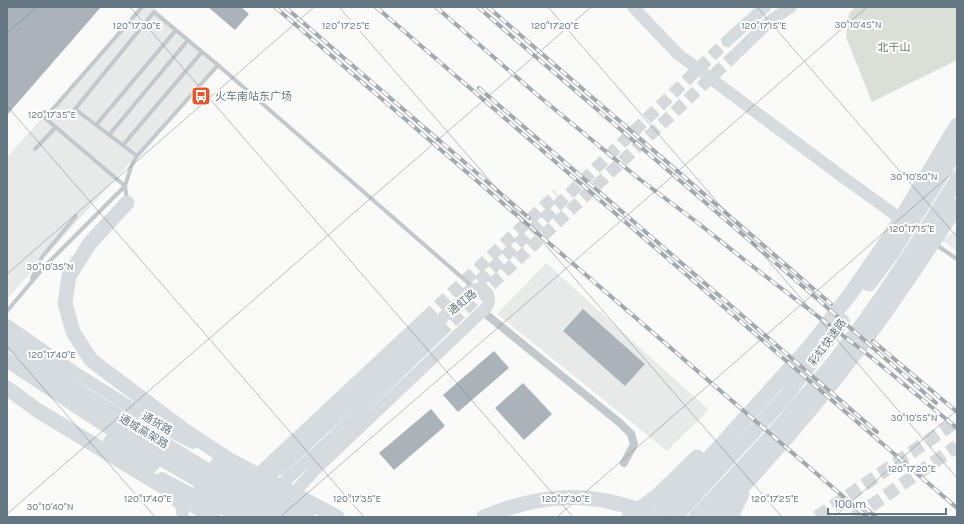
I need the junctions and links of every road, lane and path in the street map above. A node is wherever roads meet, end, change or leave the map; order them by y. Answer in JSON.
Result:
{"nodes":[{"id":1,"x":142,"y":7,"type":"edge"},
{"id":2,"x":633,"y":7,"type":"edge"},
{"id":3,"x":756,"y":7,"type":"edge"},
{"id":4,"x":764,"y":7,"type":"edge"},
{"id":5,"x":791,"y":7,"type":"edge"},
{"id":6,"x":176,"y":30,"type":"junction"},
{"id":7,"x":188,"y":40,"type":"junction"},
{"id":8,"x":202,"y":52,"type":"junction"},
{"id":9,"x":738,"y":52,"type":"tunnel mouth"},
{"id":10,"x":218,"y":65,"type":"junction"},
{"id":11,"x":957,"y":119,"type":"edge"},
{"id":12,"x":96,"y":125,"type":"junction"},
{"id":13,"x":957,"y":125,"type":"edge"},
{"id":14,"x":56,"y":127,"type":"junction"},
{"id":15,"x":109,"y":135,"type":"junction"},
{"id":16,"x":957,"y":139,"type":"edge"},
{"id":17,"x":123,"y":145,"type":"junction"},
{"id":18,"x":35,"y":149,"type":"dead end"},
{"id":19,"x":957,"y":150,"type":"edge"},
{"id":20,"x":939,"y":154,"type":"junction"},
{"id":21,"x":137,"y":156,"type":"junction"},
{"id":22,"x":957,"y":180,"type":"edge"},
{"id":23,"x":126,"y":186,"type":"junction"},
{"id":24,"x":957,"y":191,"type":"edge"},
{"id":25,"x":127,"y":203,"type":"joint"},
{"id":26,"x":957,"y":206,"type":"edge"},
{"id":27,"x":76,"y":216,"type":"dead end"},
{"id":28,"x":902,"y":220,"type":"junction"},
{"id":29,"x":927,"y":238,"type":"junction"},
{"id":30,"x":957,"y":259,"type":"edge"},
{"id":31,"x":30,"y":284,"type":"junction"},
{"id":32,"x":475,"y":289,"type":"junction"},
{"id":33,"x":7,"y":311,"type":"edge"},
{"id":34,"x":482,"y":311,"type":"junction"},
{"id":35,"x":425,"y":318,"type":"tunnel mouth"},
{"id":36,"x":7,"y":325,"type":"edge"},
{"id":37,"x":439,"y":334,"type":"tunnel mouth"},
{"id":38,"x":7,"y":341,"type":"edge"},
{"id":39,"x":810,"y":346,"type":"junction"},
{"id":40,"x":7,"y":360,"type":"edge"},
{"id":41,"x":7,"y":372,"type":"edge"},
{"id":42,"x":7,"y":383,"type":"edge"},
{"id":43,"x":7,"y":388,"type":"edge"},
{"id":44,"x":86,"y":396,"type":"junction"},
{"id":45,"x":624,"y":463,"type":"dead end"},
{"id":46,"x":140,"y":466,"type":"junction"},
{"id":47,"x":316,"y":469,"type":"junction"},
{"id":48,"x":254,"y":478,"type":"junction"},
{"id":49,"x":750,"y":478,"type":"junction"},
{"id":50,"x":281,"y":484,"type":"junction"},
{"id":51,"x":290,"y":497,"type":"junction"},
{"id":52,"x":216,"y":513,"type":"edge"},
{"id":53,"x":304,"y":514,"type":"edge"},
{"id":54,"x":183,"y":517,"type":"edge"},
{"id":55,"x":209,"y":517,"type":"edge"},
{"id":56,"x":231,"y":517,"type":"edge"},
{"id":57,"x":240,"y":517,"type":"edge"},
{"id":58,"x":245,"y":517,"type":"edge"},
{"id":59,"x":262,"y":517,"type":"edge"},
{"id":60,"x":270,"y":517,"type":"edge"},
{"id":61,"x":283,"y":517,"type":"edge"},
{"id":62,"x":320,"y":517,"type":"edge"},
{"id":63,"x":337,"y":517,"type":"edge"},
{"id":64,"x":484,"y":517,"type":"edge"},
{"id":65,"x":629,"y":517,"type":"edge"},
{"id":66,"x":655,"y":517,"type":"edge"},
{"id":67,"x":675,"y":517,"type":"edge"},
{"id":68,"x":696,"y":517,"type":"edge"},
{"id":69,"x":714,"y":517,"type":"edge"},
{"id":70,"x":733,"y":517,"type":"edge"}],
"edges":[{"from":1,"to":14,"type":"lane"},
{"from":2,"to":28,"type":"main road"},
{"from":3,"to":4,"type":"main road"},
{"from":5,"to":9,"type":"main road"},
{"from":6,"to":7,"type":"lane"},
{"from":6,"to":12,"type":"lane"},
{"from":6,"to":12,"type":"lane"},
{"from":7,"to":8,"type":"lane"},
{"from":7,"to":15,"type":"lane"},
{"from":8,"to":10,"type":"lane"},
{"from":8,"to":17,"type":"lane"},
{"from":10,"to":21,"type":"lane"},
{"from":10,"to":32,"type":"lane"},
{"from":11,"to":20,"type":"highway"},
{"from":12,"to":15,"type":"lane"},
{"from":13,"to":20,"type":"highway"},
{"from":14,"to":18,"type":"lane"},
{"from":14,"to":23,"type":"lane"},
{"from":15,"to":17,"type":"lane"},
{"from":16,"to":28,"type":"main road"},
{"from":17,"to":21,"type":"lane"},
{"from":19,"to":67,"type":"highway","name":"彩虹快速路"},
{"from":20,"to":39,"type":"highway"},
{"from":21,"to":23,"type":"lane"},
{"from":22,"to":68,"type":"highway","name":"彩虹快速路"},
{"from":23,"to":25,"type":"lane"},
{"from":23,"to":31,"type":"lane"},
{"from":24,"to":29,"type":"main road"},
{"from":25,"to":63,"type":"highway"},
{"from":26,"to":49,"type":"highway"},
{"from":27,"to":31,"type":"lane"},
{"from":28,"to":29,"type":"main road"},
{"from":29,"to":30,"type":"lane"},
{"from":31,"to":33,"type":"lane"},
{"from":32,"to":34,"type":"main road","name":"通虹路"},
{"from":32,"to":48,"type":"main road","name":"通虹路"},
{"from":34,"to":45,"type":"street"},
{"from":34,"to":47,"type":"main road","name":"通虹路"},
{"from":35,"to":48,"type":"main road","name":"通虹路"},
{"from":36,"to":48,"type":"main road","name":"通货路"},
{"from":37,"to":50,"type":"main road"},
{"from":38,"to":44,"type":"highway","name":"通城高架路"},
{"from":39,"to":65,"type":"highway"},
{"from":39,"to":66,"type":"highway"},
{"from":40,"to":59,"type":"highway","name":"通城高架路"},
{"from":41,"to":57,"type":"highway"},
{"from":42,"to":46,"type":"main road"},
{"from":43,"to":52,"type":"highway"},
{"from":44,"to":53,"type":"highway"},
{"from":44,"to":61,"type":"highway","name":"通城高架路"},
{"from":46,"to":52,"type":"main road"},
{"from":46,"to":54,"type":"main road"},
{"from":47,"to":50,"type":"main road"},
{"from":47,"to":51,"type":"main road","name":"通虹路"},
{"from":48,"to":50,"type":"main road","name":"通货路"},
{"from":48,"to":52,"type":"main road","name":"通虹路"},
{"from":49,"to":69,"type":"highway"},
{"from":49,"to":70,"type":"highway"},
{"from":50,"to":51,"type":"main road","name":"通货路"},
{"from":50,"to":58,"type":"main road"},
{"from":51,"to":60,"type":"main road"},
{"from":52,"to":55,"type":"main road","name":"通虹路"},
{"from":52,"to":56,"type":"main road"},
{"from":53,"to":62,"type":"highway"},
{"from":64,"to":66,"type":"highway"}]}
